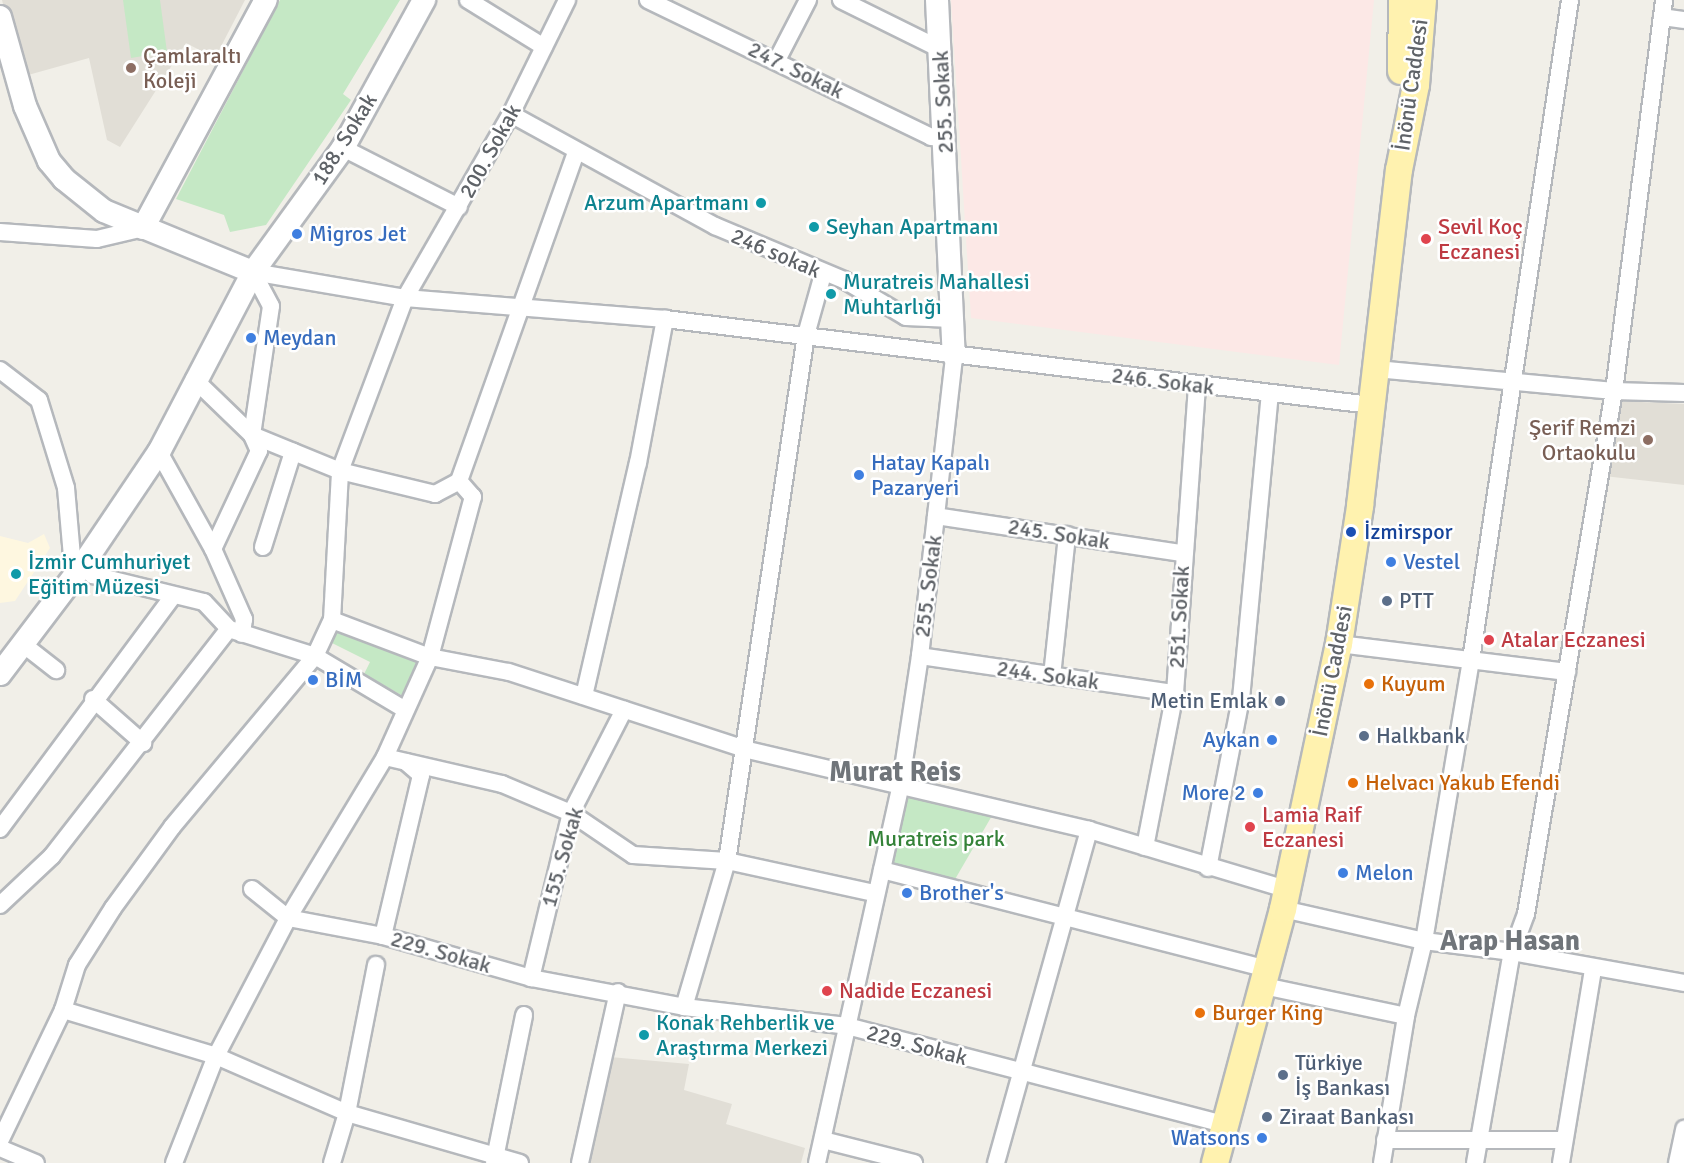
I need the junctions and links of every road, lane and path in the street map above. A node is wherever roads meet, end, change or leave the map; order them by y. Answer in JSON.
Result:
{"nodes":[{"id":1,"x":266,"y":0,"type":"edge"},
{"id":2,"x":424,"y":0,"type":"edge"},
{"id":3,"x":468,"y":0,"type":"edge"},
{"id":4,"x":567,"y":0,"type":"edge"},
{"id":5,"x":648,"y":0,"type":"edge"},
{"id":6,"x":808,"y":0,"type":"edge"},
{"id":7,"x":841,"y":0,"type":"edge"},
{"id":8,"x":937,"y":0,"type":"edge"},
{"id":9,"x":1402,"y":0,"type":"edge"},
{"id":10,"x":1423,"y":0,"type":"edge"},
{"id":11,"x":1570,"y":0,"type":"edge"},
{"id":12,"x":1664,"y":0,"type":"edge"},
{"id":13,"x":0,"y":17,"type":"edge"},
{"id":14,"x":1662,"y":17,"type":"junction"},
{"id":15,"x":1684,"y":20,"type":"edge"},
{"id":16,"x":544,"y":47,"type":"junction"},
{"id":17,"x":940,"y":49,"type":"junction"},
{"id":18,"x":777,"y":60,"type":"junction"},
{"id":19,"x":511,"y":114,"type":"junction"},
{"id":20,"x":945,"y":138,"type":"junction"},
{"id":21,"x":342,"y":148,"type":"junction"},
{"id":22,"x":576,"y":152,"type":"junction"},
{"id":23,"x":1399,"y":170,"type":"junction"},
{"id":24,"x":459,"y":207,"type":"junction"},
{"id":25,"x":143,"y":228,"type":"junction"},
{"id":26,"x":0,"y":232,"type":"edge"},
{"id":27,"x":253,"y":272,"type":"junction"},
{"id":28,"x":823,"y":274,"type":"junction"},
{"id":29,"x":405,"y":298,"type":"junction"},
{"id":30,"x":518,"y":309,"type":"junction"},
{"id":31,"x":665,"y":319,"type":"junction"},
{"id":32,"x":952,"y":319,"type":"junction"},
{"id":33,"x":806,"y":335,"type":"junction"},
{"id":34,"x":954,"y":356,"type":"junction"},
{"id":35,"x":1376,"y":369,"type":"junction"},
{"id":36,"x":0,"y":370,"type":"edge"},
{"id":37,"x":194,"y":379,"type":"junction"},
{"id":38,"x":1511,"y":381,"type":"junction"},
{"id":39,"x":1197,"y":385,"type":"junction"},
{"id":40,"x":1614,"y":391,"type":"junction"},
{"id":41,"x":1684,"y":393,"type":"edge"},
{"id":42,"x":1269,"y":394,"type":"junction"},
{"id":43,"x":1371,"y":405,"type":"junction"},
{"id":44,"x":252,"y":435,"type":"junction"},
{"id":45,"x":293,"y":452,"type":"junction"},
{"id":46,"x":159,"y":453,"type":"junction"},
{"id":47,"x":340,"y":471,"type":"junction"},
{"id":48,"x":459,"y":481,"type":"junction"},
{"id":49,"x":936,"y":516,"type":"junction"},
{"id":50,"x":1067,"y":535,"type":"junction"},
{"id":51,"x":263,"y":547,"type":"dead end"},
{"id":52,"x":213,"y":549,"type":"junction"},
{"id":53,"x":1182,"y":553,"type":"junction"},
{"id":54,"x":77,"y":562,"type":"junction"},
{"id":55,"x":172,"y":597,"type":"junction"},
{"id":56,"x":332,"y":620,"type":"junction"},
{"id":57,"x":235,"y":631,"type":"junction"},
{"id":58,"x":1339,"y":644,"type":"junction"},
{"id":59,"x":24,"y":645,"type":"junction"},
{"id":60,"x":315,"y":656,"type":"junction"},
{"id":61,"x":920,"y":656,"type":"junction"},
{"id":62,"x":430,"y":657,"type":"junction"},
{"id":63,"x":1471,"y":660,"type":"junction"},
{"id":64,"x":0,"y":661,"type":"edge"},
{"id":65,"x":56,"y":670,"type":"dead end"},
{"id":66,"x":1567,"y":672,"type":"junction"},
{"id":67,"x":0,"y":674,"type":"edge"},
{"id":68,"x":1052,"y":676,"type":"junction"},
{"id":69,"x":1175,"y":693,"type":"junction"},
{"id":70,"x":584,"y":696,"type":"junction"},
{"id":71,"x":93,"y":699,"type":"junction"},
{"id":72,"x":405,"y":709,"type":"junction"},
{"id":73,"x":624,"y":711,"type":"junction"},
{"id":74,"x":143,"y":743,"type":"junction"},
{"id":75,"x":744,"y":749,"type":"junction"},
{"id":76,"x":385,"y":757,"type":"junction"},
{"id":77,"x":404,"y":761,"type":"junction"},
{"id":78,"x":900,"y":788,"type":"junction"},
{"id":79,"x":570,"y":813,"type":"junction"},
{"id":80,"x":2,"y":822,"type":"edge"},
{"id":81,"x":1089,"y":830,"type":"junction"},
{"id":82,"x":1145,"y":847,"type":"junction"},
{"id":83,"x":727,"y":861,"type":"junction"},
{"id":84,"x":1208,"y":868,"type":"junction"},
{"id":85,"x":882,"y":870,"type":"junction"},
{"id":86,"x":252,"y":889,"type":"dead end"},
{"id":87,"x":874,"y":893,"type":"junction"},
{"id":88,"x":1284,"y":899,"type":"junction"},
{"id":89,"x":0,"y":905,"type":"edge"},
{"id":90,"x":1065,"y":915,"type":"junction"},
{"id":91,"x":288,"y":918,"type":"junction"},
{"id":92,"x":383,"y":936,"type":"junction"},
{"id":93,"x":1424,"y":942,"type":"junction"},
{"id":94,"x":1512,"y":952,"type":"junction"},
{"id":95,"x":376,"y":965,"type":"dead end"},
{"id":96,"x":1593,"y":969,"type":"junction"},
{"id":97,"x":1266,"y":977,"type":"junction"},
{"id":98,"x":531,"y":978,"type":"junction"},
{"id":99,"x":1684,"y":983,"type":"edge"},
{"id":100,"x":618,"y":993,"type":"junction"},
{"id":101,"x":684,"y":1007,"type":"junction"},
{"id":102,"x":63,"y":1010,"type":"junction"},
{"id":103,"x":524,"y":1015,"type":"dead end"},
{"id":104,"x":1406,"y":1016,"type":"junction"},
{"id":105,"x":847,"y":1026,"type":"junction"},
{"id":106,"x":216,"y":1056,"type":"junction"},
{"id":107,"x":1019,"y":1072,"type":"junction"},
{"id":108,"x":347,"y":1113,"type":"junction"},
{"id":109,"x":1226,"y":1125,"type":"junction"},
{"id":110,"x":1684,"y":1129,"type":"edge"},
{"id":111,"x":1479,"y":1138,"type":"junction"},
{"id":112,"x":823,"y":1140,"type":"junction"},
{"id":113,"x":1385,"y":1140,"type":"junction"},
{"id":114,"x":1564,"y":1140,"type":"junction"},
{"id":115,"x":0,"y":1141,"type":"edge"},
{"id":116,"x":0,"y":1148,"type":"edge"},
{"id":117,"x":495,"y":1160,"type":"edge"},
{"id":118,"x":36,"y":1163,"type":"edge"},
{"id":119,"x":174,"y":1163,"type":"edge"},
{"id":120,"x":332,"y":1163,"type":"edge"},
{"id":121,"x":520,"y":1163,"type":"edge"},
{"id":122,"x":580,"y":1163,"type":"edge"},
{"id":123,"x":817,"y":1163,"type":"edge"},
{"id":124,"x":914,"y":1163,"type":"edge"},
{"id":125,"x":996,"y":1163,"type":"edge"},
{"id":126,"x":1215,"y":1163,"type":"edge"},
{"id":127,"x":1382,"y":1163,"type":"edge"},
{"id":128,"x":1475,"y":1163,"type":"edge"},
{"id":129,"x":1561,"y":1163,"type":"edge"},
{"id":130,"x":1677,"y":1163,"type":"edge"}],
"edges":[{"from":1,"to":25,"type":"street"},
{"from":2,"to":21,"type":"street","name":"188. Sokak"},
{"from":3,"to":16,"type":"street"},
{"from":4,"to":16,"type":"street","name":"200. Sokak"},
{"from":5,"to":18,"type":"street","name":"247. Sokak"},
{"from":6,"to":18,"type":"street"},
{"from":7,"to":17,"type":"street"},
{"from":8,"to":17,"type":"street","name":"255. Sokak"},
{"from":9,"to":23,"type":"main road","name":"İnönü Caddesi"},
{"from":10,"to":23,"type":"main road","name":"İnönü Caddesi"},
{"from":11,"to":38,"type":"street"},
{"from":12,"to":14,"type":"street"},
{"from":13,"to":25,"type":"street"},
{"from":14,"to":15,"type":"street"},
{"from":14,"to":40,"type":"street"},
{"from":16,"to":19,"type":"street","name":"200. Sokak"},
{"from":17,"to":20,"type":"street","name":"255. Sokak"},
{"from":18,"to":20,"type":"street","name":"247. Sokak"},
{"from":19,"to":22,"type":"street","name":"246 sokak"},
{"from":19,"to":24,"type":"street","name":"200. Sokak"},
{"from":20,"to":32,"type":"street","name":"255. Sokak"},
{"from":21,"to":24,"type":"street"},
{"from":21,"to":27,"type":"street","name":"188. Sokak"},
{"from":22,"to":28,"type":"street","name":"246 sokak"},
{"from":22,"to":30,"type":"street"},
{"from":23,"to":35,"type":"main road","name":"İnönü Caddesi"},
{"from":24,"to":29,"type":"street","name":"200. Sokak"},
{"from":25,"to":26,"type":"street"},
{"from":25,"to":27,"type":"street"},
{"from":27,"to":29,"type":"street","name":"246. Sokak"},
{"from":27,"to":37,"type":"street","name":"188. Sokak"},
{"from":27,"to":44,"type":"street"},
{"from":28,"to":32,"type":"street","name":"246 sokak"},
{"from":28,"to":33,"type":"street"},
{"from":29,"to":30,"type":"street","name":"246. Sokak"},
{"from":29,"to":47,"type":"street","name":"200. Sokak"},
{"from":30,"to":31,"type":"street","name":"246. Sokak"},
{"from":30,"to":48,"type":"street"},
{"from":31,"to":33,"type":"street","name":"246. Sokak"},
{"from":31,"to":70,"type":"street"},
{"from":32,"to":34,"type":"street","name":"255. Sokak"},
{"from":33,"to":34,"type":"street","name":"246. Sokak"},
{"from":33,"to":75,"type":"street"},
{"from":34,"to":39,"type":"street","name":"246. Sokak"},
{"from":34,"to":49,"type":"street","name":"255. Sokak"},
{"from":35,"to":38,"type":"street"},
{"from":35,"to":43,"type":"main road","name":"İnönü Caddesi"},
{"from":36,"to":54,"type":"street"},
{"from":37,"to":44,"type":"street"},
{"from":37,"to":46,"type":"street","name":"188. Sokak"},
{"from":38,"to":40,"type":"street"},
{"from":38,"to":63,"type":"street"},
{"from":39,"to":42,"type":"street","name":"246. Sokak"},
{"from":39,"to":53,"type":"street","name":"251. Sokak"},
{"from":40,"to":41,"type":"street"},
{"from":40,"to":66,"type":"street"},
{"from":42,"to":43,"type":"street","name":"246. Sokak"},
{"from":42,"to":84,"type":"street"},
{"from":43,"to":58,"type":"main road","name":"İnönü Caddesi"},
{"from":44,"to":45,"type":"street"},
{"from":44,"to":52,"type":"street"},
{"from":45,"to":47,"type":"street"},
{"from":45,"to":51,"type":"street"},
{"from":46,"to":52,"type":"street"},
{"from":46,"to":54,"type":"street","name":"188. Sokak"},
{"from":47,"to":48,"type":"street"},
{"from":47,"to":56,"type":"street","name":"200. Sokak"},
{"from":48,"to":62,"type":"street"},
{"from":49,"to":50,"type":"street","name":"245. Sokak"},
{"from":49,"to":61,"type":"street","name":"255. Sokak"},
{"from":50,"to":53,"type":"street","name":"245. Sokak"},
{"from":50,"to":68,"type":"street"},
{"from":52,"to":57,"type":"street"},
{"from":53,"to":69,"type":"street","name":"251. Sokak"},
{"from":54,"to":55,"type":"street"},
{"from":54,"to":59,"type":"street"},
{"from":54,"to":64,"type":"street"},
{"from":55,"to":57,"type":"street"},
{"from":55,"to":71,"type":"street"},
{"from":56,"to":60,"type":"street"},
{"from":56,"to":62,"type":"street"},
{"from":57,"to":60,"type":"street"},
{"from":57,"to":74,"type":"street"},
{"from":58,"to":63,"type":"street"},
{"from":58,"to":88,"type":"main road","name":"İnönü Caddesi"},
{"from":59,"to":65,"type":"street"},
{"from":59,"to":67,"type":"street"},
{"from":60,"to":72,"type":"street"},
{"from":60,"to":102,"type":"street"},
{"from":61,"to":68,"type":"street","name":"244. Sokak"},
{"from":61,"to":78,"type":"street","name":"255. Sokak"},
{"from":62,"to":70,"type":"street"},
{"from":62,"to":72,"type":"street"},
{"from":63,"to":66,"type":"street"},
{"from":63,"to":93,"type":"street"},
{"from":66,"to":94,"type":"street"},
{"from":68,"to":69,"type":"street","name":"244. Sokak"},
{"from":69,"to":82,"type":"street","name":"251. Sokak"},
{"from":70,"to":73,"type":"street"},
{"from":71,"to":74,"type":"street"},
{"from":71,"to":80,"type":"street"},
{"from":72,"to":76,"type":"street"},
{"from":72,"to":77,"type":"street"},
{"from":73,"to":75,"type":"street"},
{"from":73,"to":79,"type":"street","name":"155. Sokak"},
{"from":74,"to":89,"type":"street"},
{"from":75,"to":78,"type":"street"},
{"from":75,"to":83,"type":"street"},
{"from":76,"to":77,"type":"street"},
{"from":76,"to":91,"type":"street"},
{"from":77,"to":79,"type":"street"},
{"from":77,"to":92,"type":"street"},
{"from":78,"to":81,"type":"street"},
{"from":78,"to":85,"type":"street","name":"255. Sokak"},
{"from":79,"to":83,"type":"street"},
{"from":79,"to":98,"type":"street","name":"155. Sokak"},
{"from":81,"to":82,"type":"street"},
{"from":81,"to":90,"type":"street"},
{"from":82,"to":84,"type":"street"},
{"from":83,"to":87,"type":"street"},
{"from":83,"to":101,"type":"street"},
{"from":84,"to":88,"type":"street"},
{"from":85,"to":87,"type":"street","name":"255. Sokak"},
{"from":85,"to":90,"type":"street"},
{"from":86,"to":91,"type":"street"},
{"from":87,"to":105,"type":"street","name":"255. Sokak"},
{"from":88,"to":93,"type":"street"},
{"from":88,"to":97,"type":"main road","name":"İnönü Caddesi"},
{"from":90,"to":97,"type":"street"},
{"from":90,"to":107,"type":"street"},
{"from":91,"to":92,"type":"street","name":"229. Sokak"},
{"from":91,"to":106,"type":"street"},
{"from":92,"to":98,"type":"street","name":"229. Sokak"},
{"from":93,"to":94,"type":"street"},
{"from":93,"to":104,"type":"street"},
{"from":94,"to":96,"type":"street"},
{"from":94,"to":111,"type":"street"},
{"from":95,"to":108,"type":"street"},
{"from":96,"to":99,"type":"street"},
{"from":96,"to":114,"type":"street"},
{"from":97,"to":104,"type":"street"},
{"from":97,"to":109,"type":"main road","name":"İnönü Caddesi"},
{"from":98,"to":100,"type":"street","name":"229. Sokak"},
{"from":100,"to":101,"type":"street","name":"229. Sokak"},
{"from":100,"to":122,"type":"street"},
{"from":101,"to":105,"type":"street","name":"229. Sokak"},
{"from":102,"to":106,"type":"street"},
{"from":102,"to":115,"type":"street"},
{"from":103,"to":117,"type":"street"},
{"from":104,"to":113,"type":"street"},
{"from":105,"to":107,"type":"street","name":"229. Sokak"},
{"from":105,"to":112,"type":"street","name":"255. Sokak"},
{"from":106,"to":108,"type":"street"},
{"from":106,"to":119,"type":"street"},
{"from":107,"to":109,"type":"street","name":"229. Sokak"},
{"from":107,"to":125,"type":"street"},
{"from":108,"to":117,"type":"street"},
{"from":108,"to":120,"type":"street"},
{"from":109,"to":126,"type":"main road","name":"İnönü Caddesi"},
{"from":110,"to":130,"type":"street"},
{"from":111,"to":113,"type":"street"},
{"from":111,"to":114,"type":"street"},
{"from":111,"to":128,"type":"street"},
{"from":112,"to":123,"type":"street","name":"255. Sokak"},
{"from":112,"to":124,"type":"street"},
{"from":113,"to":127,"type":"street"},
{"from":114,"to":129,"type":"street"},
{"from":116,"to":118,"type":"street"},
{"from":117,"to":121,"type":"street"}]}
